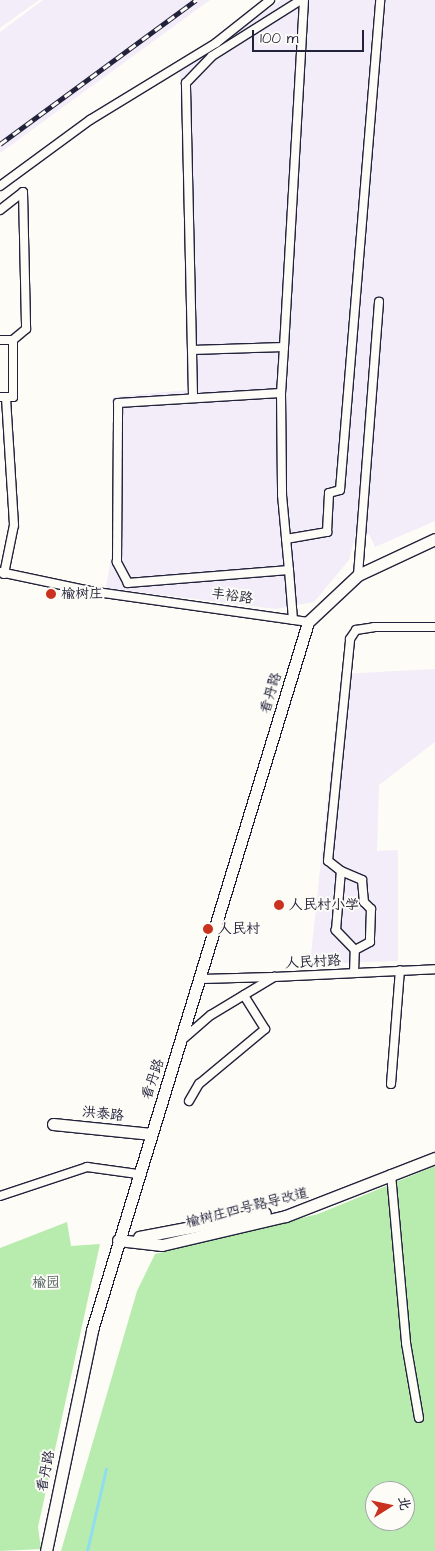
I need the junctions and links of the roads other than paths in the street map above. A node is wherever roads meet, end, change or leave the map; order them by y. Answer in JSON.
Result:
{"nodes":[{"id":1,"x":270,"y":0,"type":"edge"},
{"id":2,"x":302,"y":0,"type":"edge"},
{"id":3,"x":380,"y":0,"type":"edge"},
{"id":4,"x":0,"y":186,"type":"edge"},
{"id":5,"x":0,"y":210,"type":"edge"},
{"id":6,"x":379,"y":302,"type":"dead end"},
{"id":7,"x":0,"y":340,"type":"edge"},
{"id":8,"x":12,"y":340,"type":"junction"},
{"id":9,"x":284,"y":347,"type":"junction"},
{"id":10,"x":192,"y":350,"type":"junction"},
{"id":11,"x":280,"y":393,"type":"junction"},
{"id":12,"x":193,"y":395,"type":"junction"},
{"id":13,"x":3,"y":397,"type":"edge"},
{"id":14,"x":286,"y":539,"type":"junction"},
{"id":15,"x":435,"y":539,"type":"edge"},
{"id":16,"x":289,"y":570,"type":"junction"},
{"id":17,"x":2,"y":573,"type":"edge"},
{"id":18,"x":358,"y":575,"type":"junction"},
{"id":19,"x":294,"y":620,"type":"junction"},
{"id":20,"x":308,"y":622,"type":"junction"},
{"id":21,"x":435,"y":627,"type":"edge"},
{"id":22,"x":342,"y":871,"type":"junction"},
{"id":23,"x":355,"y":950,"type":"junction"},
{"id":24,"x":435,"y":969,"type":"edge"},
{"id":25,"x":400,"y":970,"type":"junction"},
{"id":26,"x":354,"y":972,"type":"junction"},
{"id":27,"x":274,"y":977,"type":"junction"},
{"id":28,"x":202,"y":979,"type":"junction"},
{"id":29,"x":244,"y":995,"type":"junction"},
{"id":30,"x":182,"y":1040,"type":"junction"},
{"id":31,"x":391,"y":1084,"type":"dead end"},
{"id":32,"x":190,"y":1101,"type":"dead end"},
{"id":33,"x":53,"y":1124,"type":"dead end"},
{"id":34,"x":151,"y":1134,"type":"junction"},
{"id":35,"x":435,"y":1150,"type":"edge"},
{"id":36,"x":435,"y":1158,"type":"edge"},
{"id":37,"x":138,"y":1174,"type":"junction"},
{"id":38,"x":391,"y":1174,"type":"junction"},
{"id":39,"x":0,"y":1196,"type":"edge"},
{"id":40,"x":120,"y":1236,"type":"junction"},
{"id":41,"x":420,"y":1418,"type":"dead end"},
{"id":42,"x":46,"y":1551,"type":"edge"}],
"edges":[{"from":1,"to":4,"type":"street"},
{"from":2,"to":9,"type":"street"},
{"from":2,"to":10,"type":"street"},
{"from":3,"to":14,"type":"street"},
{"from":5,"to":8,"type":"street"},
{"from":6,"to":18,"type":"street"},
{"from":7,"to":8,"type":"street"},
{"from":8,"to":13,"type":"street"},
{"from":9,"to":10,"type":"street"},
{"from":9,"to":11,"type":"street"},
{"from":10,"to":12,"type":"street"},
{"from":11,"to":12,"type":"street"},
{"from":11,"to":14,"type":"street"},
{"from":12,"to":16,"type":"street"},
{"from":13,"to":17,"type":"street"},
{"from":14,"to":16,"type":"street"},
{"from":15,"to":18,"type":"street"},
{"from":16,"to":19,"type":"street"},
{"from":17,"to":19,"type":"street","name":"丰裕路"},
{"from":18,"to":20,"type":"street"},
{"from":19,"to":20,"type":"street","name":"丰裕路"},
{"from":20,"to":28,"type":"street","name":"看丹路"},
{"from":21,"to":22,"type":"street"},
{"from":22,"to":23,"type":"street"},
{"from":22,"to":23,"type":"street"},
{"from":23,"to":26,"type":"street"},
{"from":24,"to":25,"type":"street","name":"人民村路"},
{"from":25,"to":26,"type":"street","name":"人民村路"},
{"from":25,"to":31,"type":"street"},
{"from":26,"to":27,"type":"street","name":"人民村路"},
{"from":27,"to":28,"type":"street"},
{"from":27,"to":29,"type":"street","name":"人民村路"},
{"from":28,"to":30,"type":"street","name":"看丹路"},
{"from":29,"to":30,"type":"street","name":"人民村路"},
{"from":29,"to":32,"type":"street"},
{"from":30,"to":34,"type":"street","name":"看丹路"},
{"from":33,"to":34,"type":"street","name":"洪泰路"},
{"from":34,"to":37,"type":"street","name":"看丹路"},
{"from":35,"to":40,"type":"street","name":"榆树庄四号路导改道"},
{"from":36,"to":38,"type":"street","name":"榆树庄四号路导改道"},
{"from":37,"to":39,"type":"street"},
{"from":37,"to":40,"type":"street","name":"看丹路"},
{"from":38,"to":40,"type":"street","name":"榆树庄四号路导改道"},
{"from":38,"to":41,"type":"street"},
{"from":40,"to":42,"type":"street","name":"看丹路"}]}
